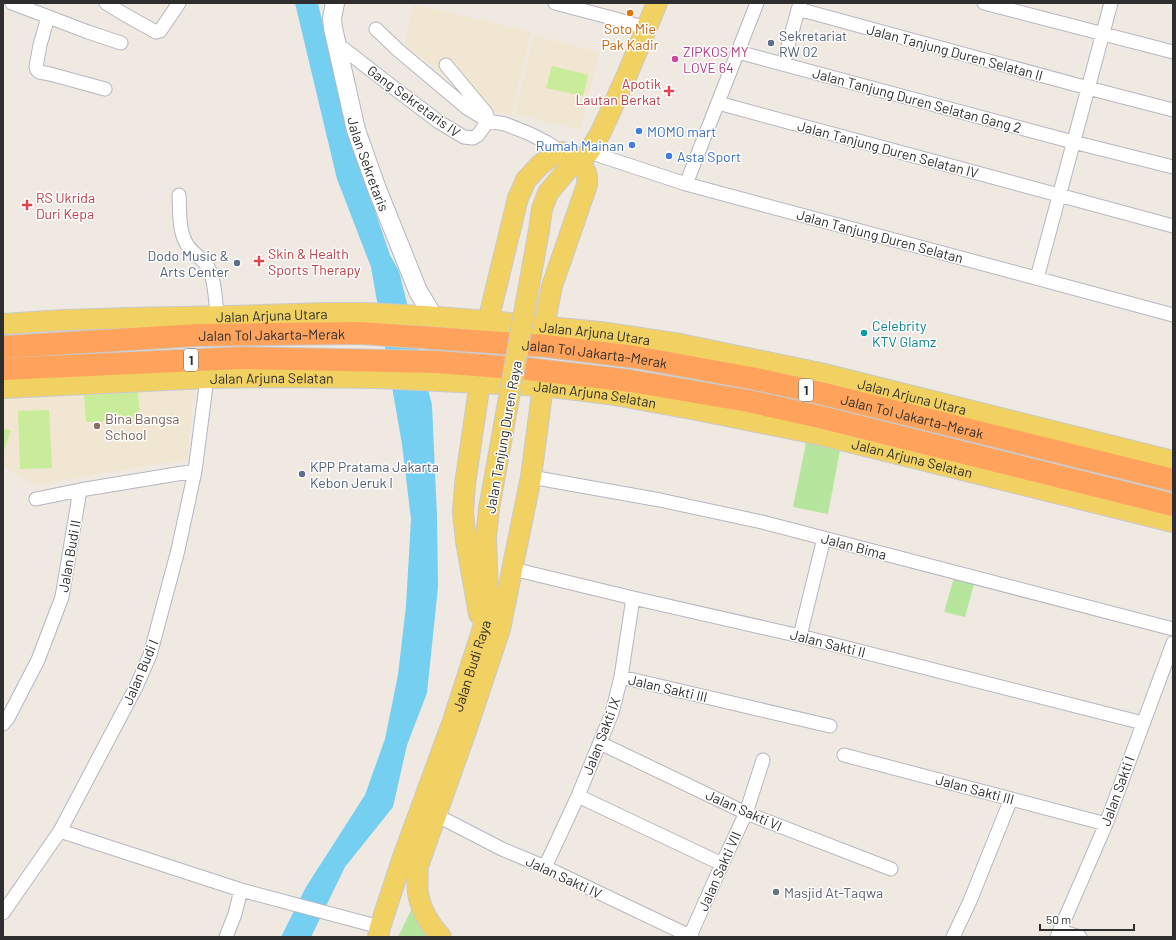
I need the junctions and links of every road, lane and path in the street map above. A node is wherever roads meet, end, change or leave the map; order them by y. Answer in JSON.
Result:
{"nodes":[{"id":1,"x":12,"y":3,"type":"edge"},
{"id":2,"x":106,"y":3,"type":"edge"},
{"id":3,"x":179,"y":3,"type":"edge"},
{"id":4,"x":336,"y":3,"type":"edge"},
{"id":5,"x":656,"y":3,"type":"edge"},
{"id":6,"x":757,"y":3,"type":"edge"},
{"id":7,"x":984,"y":3,"type":"edge"},
{"id":8,"x":1111,"y":3,"type":"edge"},
{"id":9,"x":561,"y":4,"type":"edge"},
{"id":10,"x":799,"y":6,"type":"edge"},
{"id":11,"x":48,"y":18,"type":"junction"},
{"id":12,"x":646,"y":28,"type":"junction"},
{"id":13,"x":376,"y":29,"type":"dead end"},
{"id":14,"x":1103,"y":34,"type":"junction"},
{"id":15,"x":121,"y":43,"type":"dead end"},
{"id":16,"x":337,"y":50,"type":"junction"},
{"id":17,"x":738,"y":52,"type":"junction"},
{"id":18,"x":1173,"y":52,"type":"edge"},
{"id":19,"x":783,"y":64,"type":"junction"},
{"id":20,"x":446,"y":65,"type":"dead end"},
{"id":21,"x":1088,"y":88,"type":"junction"},
{"id":22,"x":105,"y":89,"type":"dead end"},
{"id":23,"x":718,"y":103,"type":"junction"},
{"id":24,"x":1173,"y":110,"type":"edge"},
{"id":25,"x":488,"y":121,"type":"junction"},
{"id":26,"x":1073,"y":142,"type":"junction"},
{"id":27,"x":575,"y":158,"type":"junction"},
{"id":28,"x":1173,"y":167,"type":"edge"},
{"id":29,"x":686,"y":184,"type":"junction"},
{"id":30,"x":179,"y":195,"type":"dead end"},
{"id":31,"x":1059,"y":196,"type":"junction"},
{"id":32,"x":1173,"y":226,"type":"edge"},
{"id":33,"x":1037,"y":278,"type":"junction"},
{"id":34,"x":1173,"y":315,"type":"edge"},
{"id":35,"x":217,"y":316,"type":"junction"},
{"id":36,"x":428,"y":316,"type":"junction"},
{"id":37,"x":488,"y":320,"type":"junction"},
{"id":38,"x":3,"y":324,"type":"edge"},
{"id":39,"x":362,"y":324,"type":"junction"},
{"id":40,"x":544,"y":326,"type":"junction"},
{"id":41,"x":3,"y":347,"type":"edge"},
{"id":42,"x":3,"y":369,"type":"edge"},
{"id":43,"x":379,"y":369,"type":"junction"},
{"id":44,"x":436,"y":371,"type":"junction"},
{"id":45,"x":207,"y":378,"type":"junction"},
{"id":46,"x":480,"y":382,"type":"junction"},
{"id":47,"x":543,"y":386,"type":"junction"},
{"id":48,"x":3,"y":388,"type":"edge"},
{"id":49,"x":1173,"y":461,"type":"edge"},
{"id":50,"x":195,"y":471,"type":"junction"},
{"id":51,"x":531,"y":477,"type":"junction"},
{"id":52,"x":1173,"y":480,"type":"edge"},
{"id":53,"x":80,"y":490,"type":"junction"},
{"id":54,"x":36,"y":498,"type":"dead end"},
{"id":55,"x":1173,"y":505,"type":"edge"},
{"id":56,"x":1173,"y":522,"type":"edge"},
{"id":57,"x":824,"y":538,"type":"junction"},
{"id":58,"x":513,"y":569,"type":"junction"},
{"id":59,"x":633,"y":598,"type":"junction"},
{"id":60,"x":1173,"y":629,"type":"edge"},
{"id":61,"x":491,"y":630,"type":"junction"},
{"id":62,"x":800,"y":636,"type":"junction"},
{"id":63,"x":1173,"y":643,"type":"edge"},
{"id":64,"x":621,"y":677,"type":"junction"},
{"id":65,"x":1143,"y":723,"type":"junction"},
{"id":66,"x":3,"y":724,"type":"edge"},
{"id":67,"x":830,"y":726,"type":"dead end"},
{"id":68,"x":600,"y":743,"type":"junction"},
{"id":69,"x":844,"y":755,"type":"dead end"},
{"id":70,"x":763,"y":760,"type":"dead end"},
{"id":71,"x":578,"y":796,"type":"junction"},
{"id":72,"x":1011,"y":799,"type":"junction"},
{"id":73,"x":746,"y":813,"type":"junction"},
{"id":74,"x":436,"y":815,"type":"junction"},
{"id":75,"x":1106,"y":824,"type":"junction"},
{"id":76,"x":60,"y":831,"type":"junction"},
{"id":77,"x":722,"y":864,"type":"junction"},
{"id":78,"x":545,"y":867,"type":"junction"},
{"id":79,"x":891,"y":868,"type":"dead end"},
{"id":80,"x":241,"y":890,"type":"junction"},
{"id":81,"x":3,"y":913,"type":"edge"},
{"id":82,"x":379,"y":932,"type":"edge"},
{"id":83,"x":1059,"y":934,"type":"edge"},
{"id":84,"x":691,"y":936,"type":"edge"},
{"id":85,"x":226,"y":937,"type":"edge"},
{"id":86,"x":441,"y":937,"type":"edge"},
{"id":87,"x":953,"y":937,"type":"edge"},
{"id":88,"x":1080,"y":937,"type":"edge"}],
"edges":[{"from":1,"to":11,"type":"street"},
{"from":2,"to":3,"type":"street"},
{"from":4,"to":16,"type":"street","name":"Jalan Sekretaris"},
{"from":5,"to":12,"type":"main road","name":"Jalan Tanjung Duren Raya"},
{"from":6,"to":17,"type":"street"},
{"from":7,"to":14,"type":"street"},
{"from":8,"to":14,"type":"street"},
{"from":9,"to":12,"type":"street"},
{"from":10,"to":19,"type":"street"},
{"from":10,"to":21,"type":"street","name":"Jalan Tanjung Duren Selatan II"},
{"from":11,"to":15,"type":"street"},
{"from":11,"to":22,"type":"street"},
{"from":12,"to":27,"type":"main road","name":"Jalan Tanjung Duren Raya"},
{"from":13,"to":25,"type":"street"},
{"from":14,"to":18,"type":"street"},
{"from":14,"to":21,"type":"street"},
{"from":16,"to":25,"type":"street","name":"Gang Sekretaris IV"},
{"from":16,"to":36,"type":"street","name":"Jalan Sekretaris"},
{"from":17,"to":19,"type":"street","name":"Jalan Tanjung Duren Selatan Gang 2"},
{"from":17,"to":23,"type":"street"},
{"from":19,"to":26,"type":"street","name":"Jalan Tanjung Duren Selatan Gang 2"},
{"from":20,"to":25,"type":"street"},
{"from":21,"to":24,"type":"street","name":"Jalan Tanjung Duren Selatan II"},
{"from":21,"to":26,"type":"street"},
{"from":23,"to":29,"type":"street"},
{"from":23,"to":31,"type":"street","name":"Jalan Tanjung Duren Selatan IV"},
{"from":25,"to":27,"type":"street"},
{"from":26,"to":28,"type":"street","name":"Jalan Tanjung Duren Selatan Gang 2"},
{"from":26,"to":31,"type":"street"},
{"from":27,"to":29,"type":"street","name":"Jalan Tanjung Duren Selatan"},
{"from":27,"to":37,"type":"main road"},
{"from":27,"to":40,"type":"main road"},
{"from":27,"to":61,"type":"main road","name":"Jalan Tanjung Duren Raya","bridge":true},
{"from":29,"to":33,"type":"street","name":"Jalan Tanjung Duren Selatan"},
{"from":30,"to":35,"type":"street"},
{"from":31,"to":32,"type":"street","name":"Jalan Tanjung Duren Selatan IV"},
{"from":31,"to":33,"type":"street"},
{"from":33,"to":34,"type":"street","name":"Jalan Tanjung Duren Selatan"},
{"from":35,"to":38,"type":"main road","name":"Jalan Arjuna Utara"},
{"from":35,"to":39,"type":"main road","name":"Jalan Arjuna Utara"},
{"from":36,"to":37,"type":"main road","name":"Jalan Arjuna Utara"},
{"from":36,"to":39,"type":"main road","name":"Jalan Arjuna Utara"},
{"from":37,"to":40,"type":"main road","name":"Jalan Arjuna Utara"},
{"from":39,"to":41,"type":"highway","name":"Jalan Tol Jakarta–Merak","number":"1"},
{"from":39,"to":52,"type":"highway","name":"Jalan Tol Jakarta–Merak","number":"1"},
{"from":40,"to":49,"type":"main road","name":"Jalan Arjuna Utara"},
{"from":42,"to":43,"type":"highway","name":"Jalan Tol Jakarta–Merak","number":"1"},
{"from":43,"to":44,"type":"highway","name":"Jalan Tol Jakarta–Merak","number":"1"},
{"from":43,"to":45,"type":"main road","name":"Jalan Arjuna Selatan"},
{"from":44,"to":46,"type":"main road","name":"Jalan Arjuna Selatan"},
{"from":44,"to":55,"type":"highway","name":"Jalan Tol Jakarta–Merak","number":"1"},
{"from":45,"to":48,"type":"main road","name":"Jalan Arjuna Selatan"},
{"from":45,"to":50,"type":"street","name":"Jalan Budi I"},
{"from":46,"to":47,"type":"main road","name":"Jalan Arjuna Selatan"},
{"from":46,"to":61,"type":"main road","name":"Jalan Budi Raya"},
{"from":47,"to":51,"type":"main road","name":"Jalan Budi Raya"},
{"from":47,"to":56,"type":"main road","name":"Jalan Arjuna Selatan"},
{"from":50,"to":53,"type":"street"},
{"from":50,"to":76,"type":"street","name":"Jalan Budi I"},
{"from":51,"to":57,"type":"street","name":"Jalan Bima"},
{"from":51,"to":58,"type":"main road","name":"Jalan Budi Raya"},
{"from":53,"to":54,"type":"street"},
{"from":53,"to":66,"type":"street","name":"Jalan Budi II"},
{"from":57,"to":60,"type":"street","name":"Jalan Bima"},
{"from":57,"to":62,"type":"street"},
{"from":58,"to":59,"type":"street","name":"Jalan Sakti II"},
{"from":58,"to":61,"type":"main road","name":"Jalan Budi Raya"},
{"from":59,"to":62,"type":"street","name":"Jalan Sakti II"},
{"from":59,"to":64,"type":"street","name":"Jalan Sakti IX"},
{"from":61,"to":74,"type":"main road","name":"Jalan Budi Raya"},
{"from":61,"to":82,"type":"main road","name":"Jalan Budi Raya"},
{"from":62,"to":65,"type":"street","name":"Jalan Sakti II"},
{"from":63,"to":65,"type":"street","name":"Jalan Sakti I"},
{"from":64,"to":67,"type":"street","name":"Jalan Sakti III"},
{"from":64,"to":68,"type":"street","name":"Jalan Sakti IX"},
{"from":65,"to":75,"type":"street","name":"Jalan Sakti I"},
{"from":68,"to":71,"type":"street","name":"Jalan Sakti IX"},
{"from":68,"to":73,"type":"street","name":"Jalan Sakti VI"},
{"from":69,"to":72,"type":"street","name":"Jalan Sakti III"},
{"from":70,"to":73,"type":"street","name":"Jalan Sakti VII"},
{"from":71,"to":77,"type":"street"},
{"from":71,"to":78,"type":"street","name":"Jalan Sakti IX"},
{"from":72,"to":75,"type":"street","name":"Jalan Sakti III"},
{"from":72,"to":87,"type":"street"},
{"from":73,"to":77,"type":"street","name":"Jalan Sakti VII"},
{"from":73,"to":79,"type":"street","name":"Jalan Sakti VI"},
{"from":74,"to":78,"type":"street","name":"Jalan Sakti IV"},
{"from":74,"to":86,"type":"main road","name":"Jalan Budi Raya"},
{"from":75,"to":83,"type":"street","name":"Jalan Sakti I"},
{"from":76,"to":80,"type":"street"},
{"from":76,"to":81,"type":"street","name":"Jalan Budi I"},
{"from":77,"to":84,"type":"street","name":"Jalan Sakti VII"},
{"from":78,"to":84,"type":"street","name":"Jalan Sakti IV"},
{"from":80,"to":82,"type":"street"},
{"from":80,"to":85,"type":"street"},
{"from":83,"to":88,"type":"street"}]}
